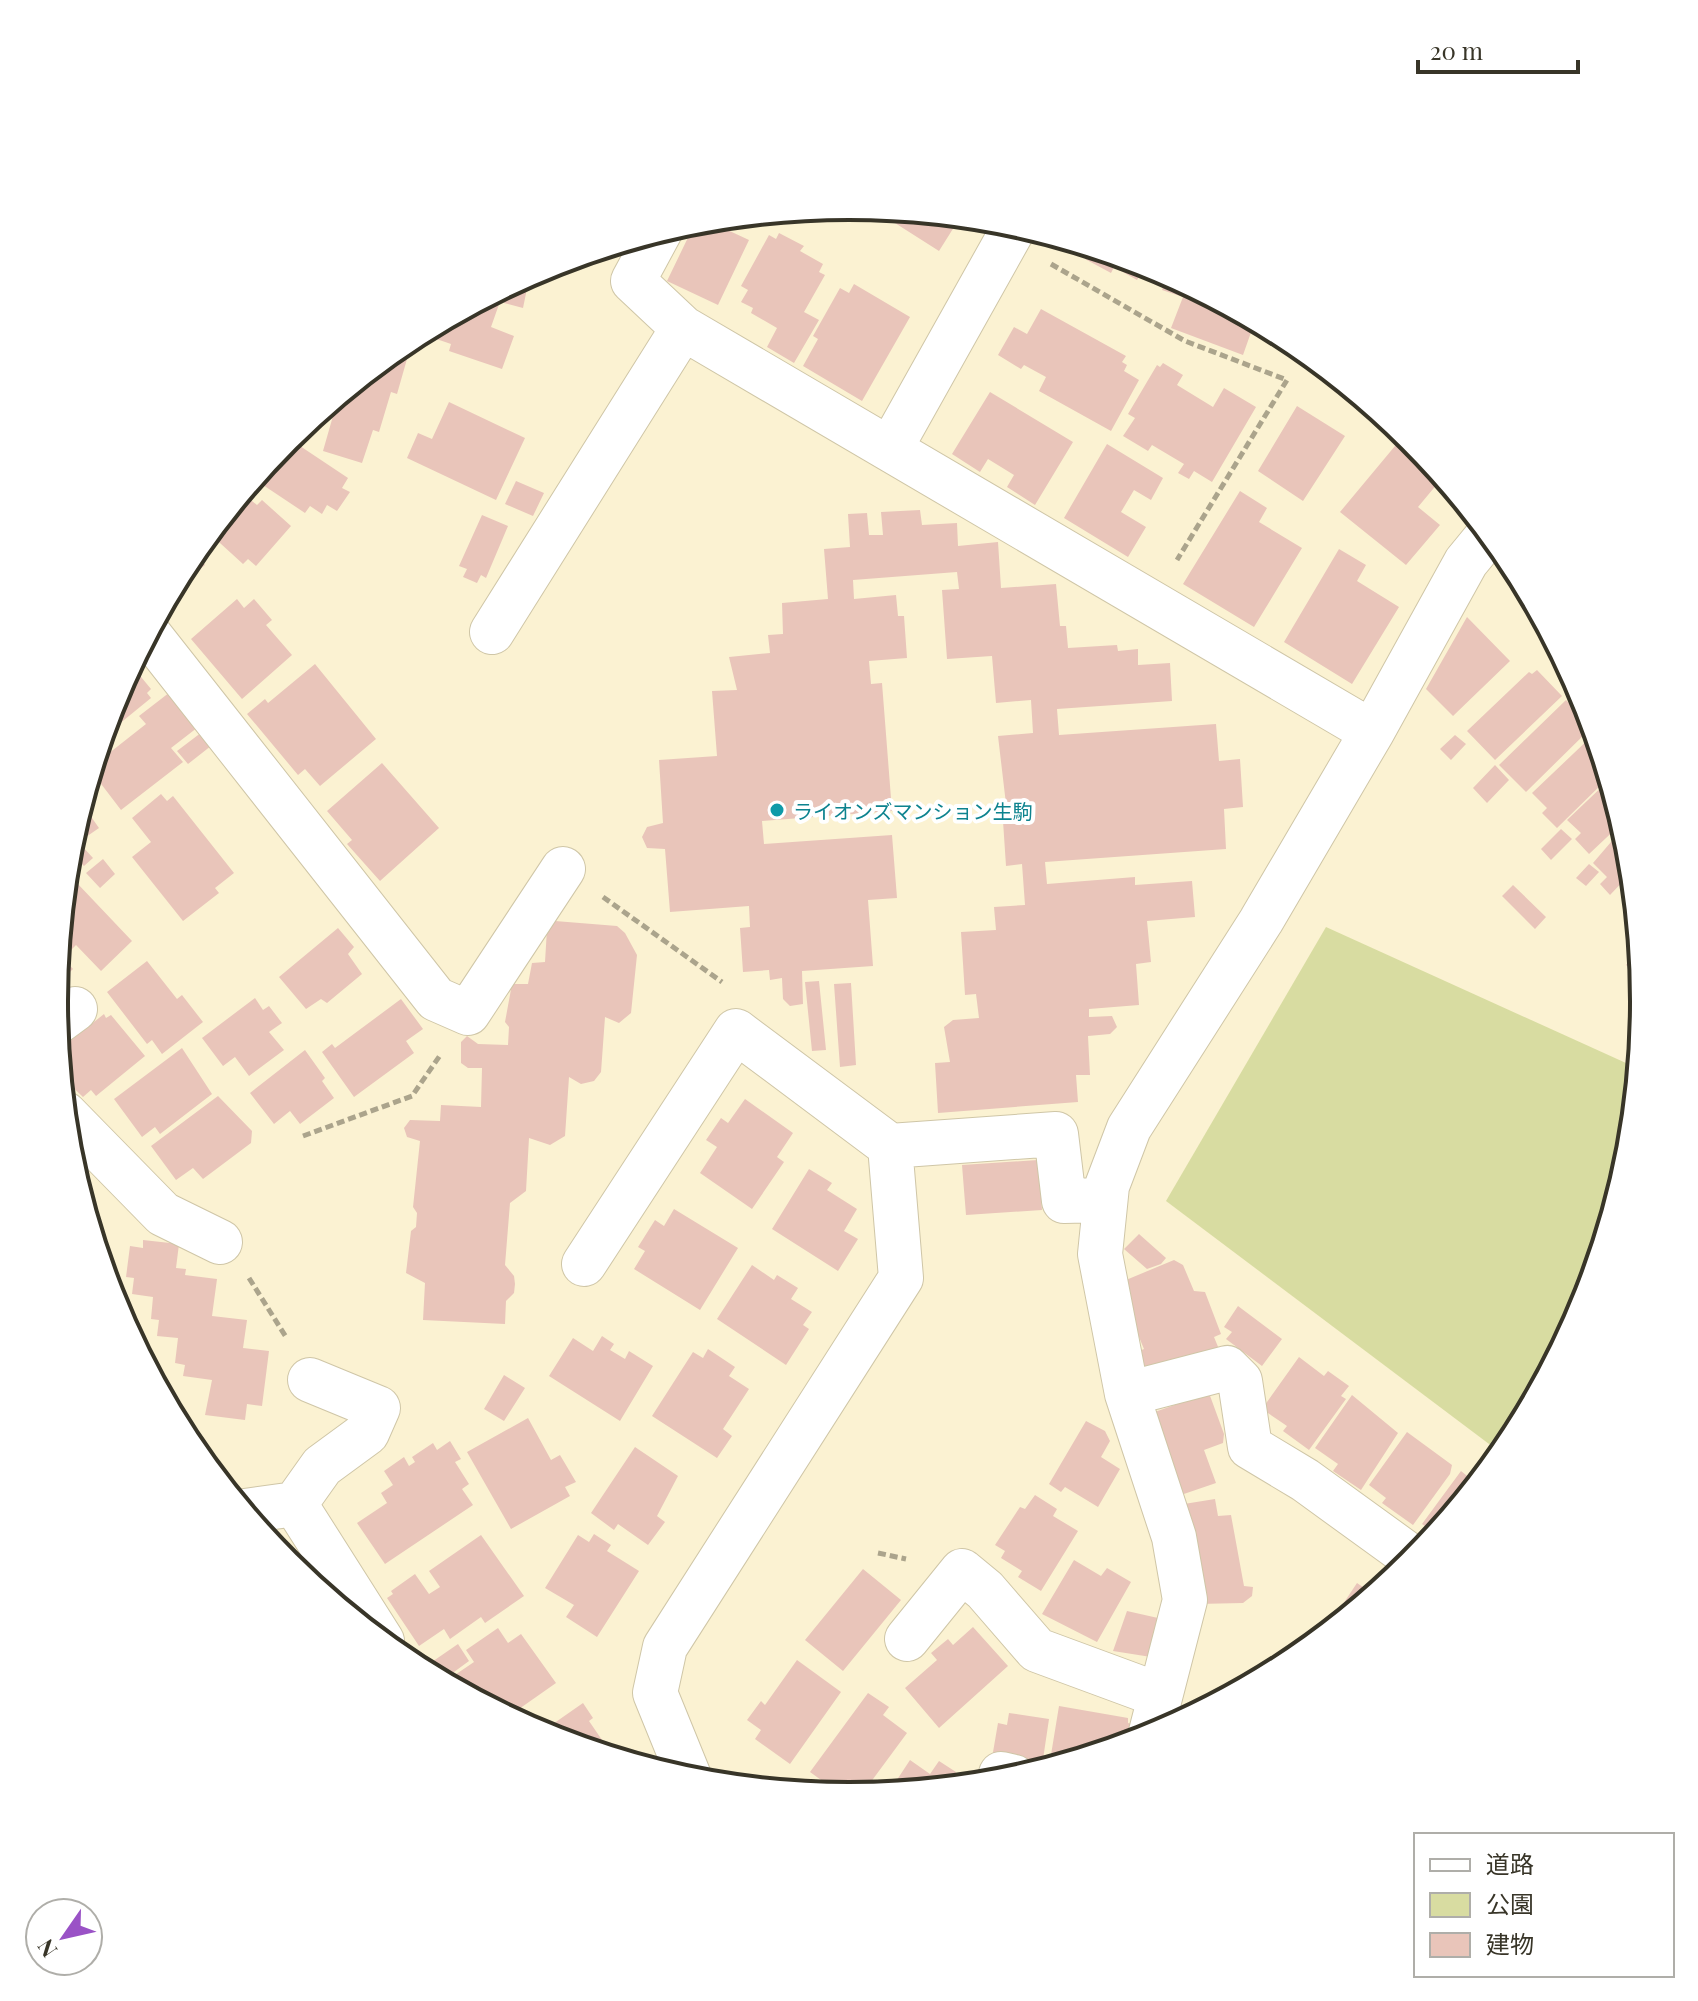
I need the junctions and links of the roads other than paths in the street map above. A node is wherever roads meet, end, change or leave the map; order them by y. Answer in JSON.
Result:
{"nodes":[{"id":1,"x":1008,"y":236,"type":"edge"},
{"id":2,"x":653,"y":245,"type":"edge"},
{"id":3,"x":683,"y":328,"type":"junction"},
{"id":4,"x":890,"y":449,"type":"junction"},
{"id":5,"x":1482,"y":543,"type":"edge"},
{"id":6,"x":492,"y":632,"type":"dead end"},
{"id":7,"x":156,"y":643,"type":"edge"},
{"id":8,"x":1372,"y":732,"type":"junction"},
{"id":9,"x":563,"y":869,"type":"road end"},
{"id":10,"x":79,"y":1128,"type":"edge"},
{"id":11,"x":890,"y":1146,"type":"junction"},
{"id":12,"x":1105,"y":1200,"type":"junction"},
{"id":13,"x":220,"y":1242,"type":"road end"},
{"id":14,"x":584,"y":1264,"type":"dead end"},
{"id":15,"x":310,"y":1380,"type":"road end"},
{"id":16,"x":1127,"y":1394,"type":"junction"},
{"id":17,"x":295,"y":1504,"type":"junction"},
{"id":18,"x":257,"y":1509,"type":"edge"},
{"id":19,"x":1403,"y":1551,"type":"edge"},
{"id":20,"x":363,"y":1611,"type":"edge"},
{"id":21,"x":907,"y":1639,"type":"dead end"},
{"id":22,"x":1154,"y":1716,"type":"edge"},
{"id":23,"x":684,"y":1763,"type":"edge"}],
"edges":[{"from":1,"to":4,"type":"street"},
{"from":2,"to":3,"type":"street"},
{"from":3,"to":4,"type":"street"},
{"from":3,"to":6,"type":"street"},
{"from":4,"to":8,"type":"street"},
{"from":5,"to":8,"type":"street"},
{"from":7,"to":9,"type":"street"},
{"from":8,"to":12,"type":"street"},
{"from":10,"to":13,"type":"street"},
{"from":11,"to":12,"type":"street"},
{"from":11,"to":14,"type":"street"},
{"from":11,"to":23,"type":"street"},
{"from":12,"to":16,"type":"street"},
{"from":15,"to":17,"type":"street"},
{"from":16,"to":19,"type":"street"},
{"from":16,"to":22,"type":"street"},
{"from":17,"to":18,"type":"street"},
{"from":17,"to":20,"type":"street"},
{"from":21,"to":22,"type":"street"}]}
